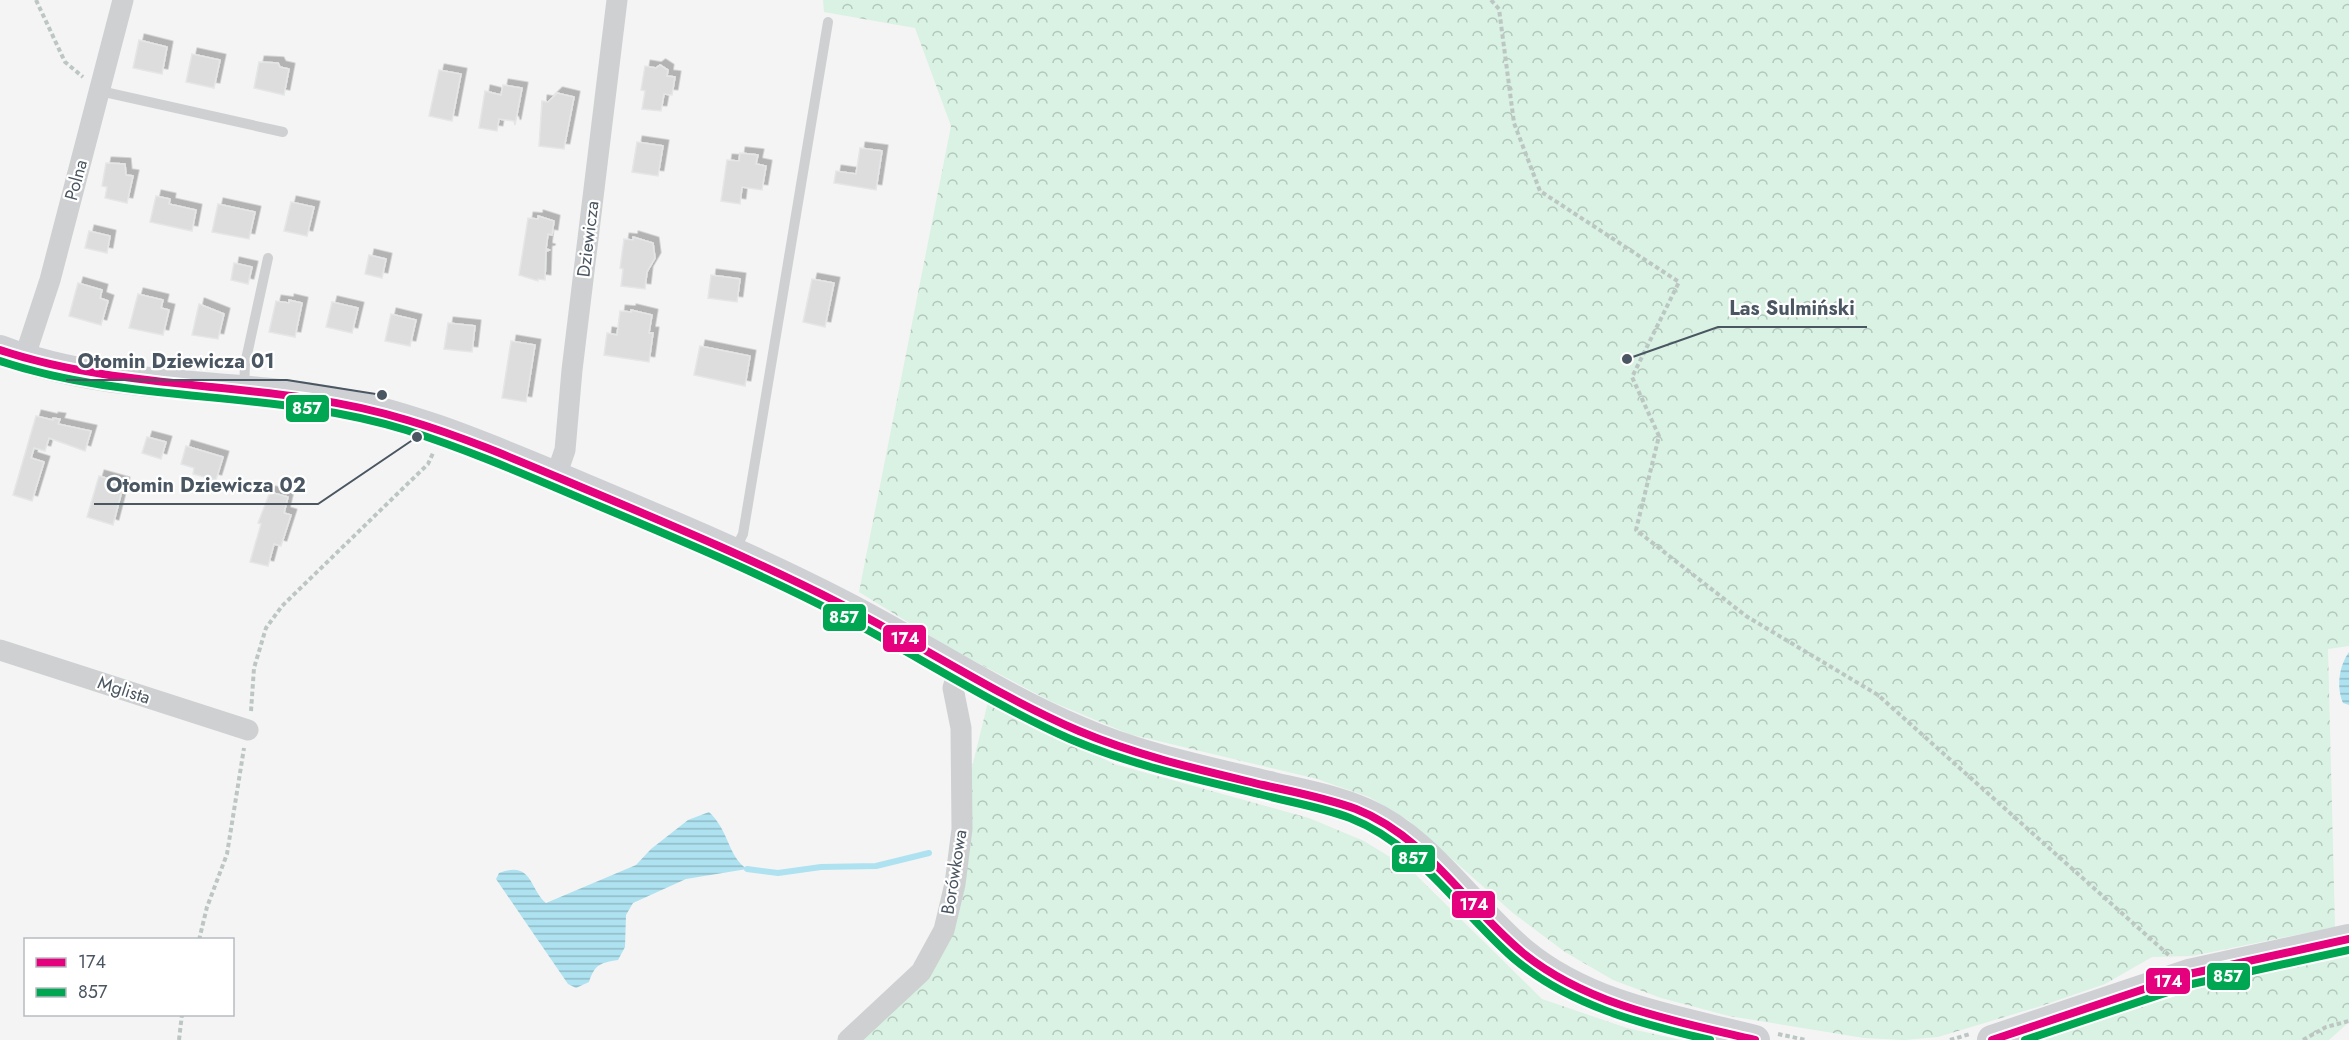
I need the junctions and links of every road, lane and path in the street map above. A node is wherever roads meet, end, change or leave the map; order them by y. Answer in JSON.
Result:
{"nodes":[{"id":1,"x":36,"y":0,"type":"edge"},
{"id":2,"x":123,"y":0,"type":"edge"},
{"id":3,"x":617,"y":0,"type":"edge"},
{"id":4,"x":1491,"y":0,"type":"edge"},
{"id":5,"x":828,"y":22,"type":"dead end"},
{"id":6,"x":100,"y":91,"type":"junction"},
{"id":7,"x":283,"y":132,"type":"dead end"},
{"id":8,"x":268,"y":258,"type":"dead end"},
{"id":9,"x":12,"y":354,"type":"edge"},
{"id":10,"x":244,"y":389,"type":"junction"},
{"id":11,"x":441,"y":432,"type":"junction"},
{"id":12,"x":556,"y":476,"type":"junction"},
{"id":13,"x":734,"y":552,"type":"junction"},
{"id":14,"x":0,"y":650,"type":"edge"},
{"id":15,"x":959,"y":668,"type":"junction"},
{"id":16,"x":248,"y":730,"type":"junction"},
{"id":17,"x":199,"y":938,"type":"edge"},
{"id":18,"x":2349,"y":939,"type":"edge"},
{"id":19,"x":2189,"y":974,"type":"junction"},
{"id":20,"x":182,"y":1016,"type":"edge"},
{"id":21,"x":2349,"y":1021,"type":"edge"},
{"id":22,"x":178,"y":1040,"type":"edge"},
{"id":23,"x":848,"y":1040,"type":"edge"},
{"id":24,"x":1755,"y":1040,"type":"edge"},
{"id":25,"x":1992,"y":1040,"type":"edge"},
{"id":26,"x":2303,"y":1040,"type":"edge"}],
"edges":[{"from":1,"to":6,"type":"path"},
{"from":2,"to":6,"type":"street","name":"Polna"},
{"from":3,"to":12,"type":"street","name":"Dziewicza"},
{"from":4,"to":19,"type":"path"},
{"from":5,"to":13,"type":"lane"},
{"from":6,"to":7,"type":"lane"},
{"from":6,"to":9,"type":"street","name":"Polna"},
{"from":8,"to":10,"type":"lane"},
{"from":9,"to":10,"type":"street"},
{"from":10,"to":11,"type":"street"},
{"from":11,"to":12,"type":"street"},
{"from":11,"to":16,"type":"path"},
{"from":12,"to":13,"type":"street"},
{"from":13,"to":15,"type":"street"},
{"from":14,"to":16,"type":"street","name":"Mglista"},
{"from":15,"to":23,"type":"street","name":"Borówkowa"},
{"from":15,"to":24,"type":"street"},
{"from":16,"to":17,"type":"path"},
{"from":18,"to":19,"type":"street"},
{"from":19,"to":25,"type":"street"},
{"from":20,"to":22,"type":"path"},
{"from":21,"to":26,"type":"path"}]}
